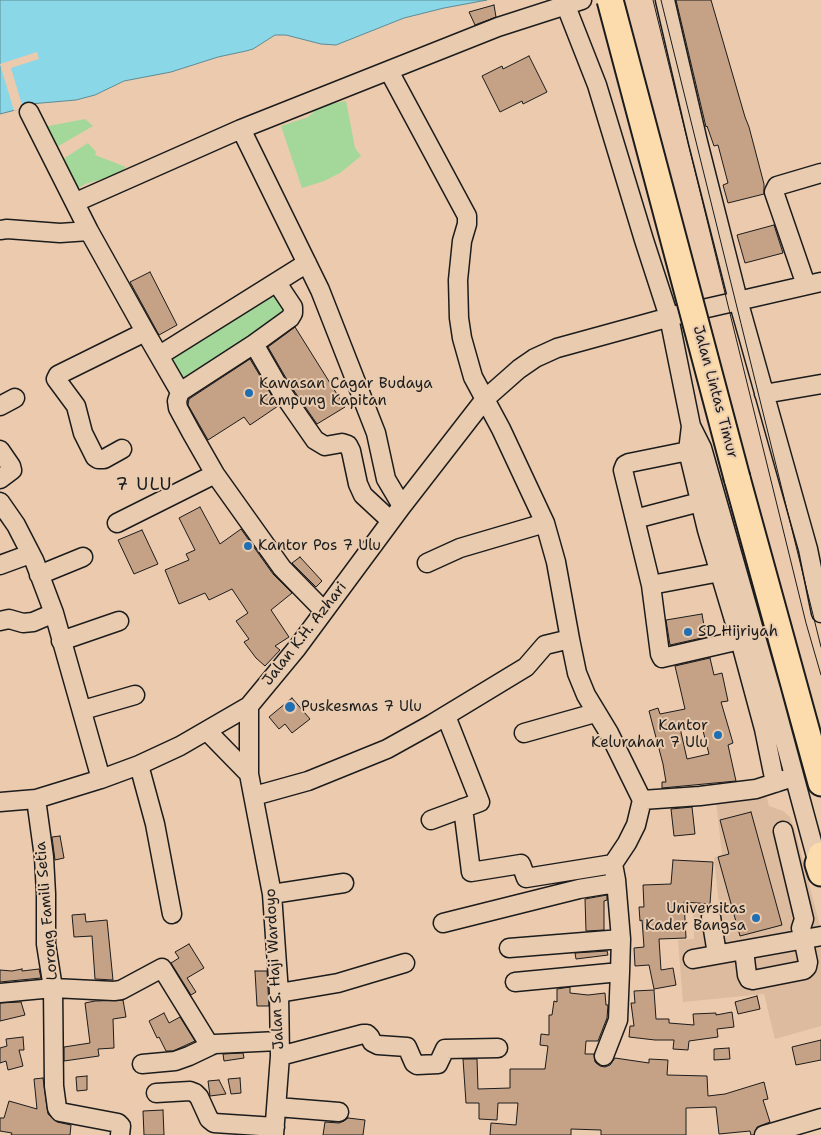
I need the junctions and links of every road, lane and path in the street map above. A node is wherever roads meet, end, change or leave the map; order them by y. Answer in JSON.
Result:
{"nodes":[{"id":1,"x":610,"y":0,"type":"edge"},
{"id":2,"x":624,"y":0,"type":"edge"},
{"id":3,"x":665,"y":0,"type":"edge"},
{"id":4,"x":574,"y":3,"type":"edge"},
{"id":5,"x":389,"y":71,"type":"junction"},
{"id":6,"x":30,"y":112,"type":"dead end"},
{"id":7,"x":241,"y":129,"type":"junction"},
{"id":8,"x":821,"y":173,"type":"edge"},
{"id":9,"x":76,"y":202,"type":"dead end"},
{"id":10,"x":0,"y":230,"type":"edge"},
{"id":11,"x":89,"y":231,"type":"junction"},
{"id":12,"x":306,"y":263,"type":"junction"},
{"id":13,"x":277,"y":283,"type":"junction"},
{"id":14,"x":813,"y":284,"type":"edge"},
{"id":15,"x":738,"y":300,"type":"junction"},
{"id":16,"x":669,"y":317,"type":"junction"},
{"id":17,"x":146,"y":333,"type":"junction"},
{"id":18,"x":254,"y":344,"type":"junction"},
{"id":19,"x":160,"y":355,"type":"junction"},
{"id":20,"x":821,"y":384,"type":"edge"},
{"id":21,"x":180,"y":392,"type":"junction"},
{"id":22,"x":764,"y":394,"type":"junction"},
{"id":23,"x":485,"y":400,"type":"junction"},
{"id":24,"x":122,"y":449,"type":"dead end"},
{"id":25,"x":0,"y":450,"type":"edge"},
{"id":26,"x":695,"y":450,"type":"junction"},
{"id":27,"x":215,"y":474,"type":"junction"},
{"id":28,"x":744,"y":476,"type":"junction"},
{"id":29,"x":0,"y":479,"type":"edge"},
{"id":30,"x":0,"y":502,"type":"edge"},
{"id":31,"x":700,"y":502,"type":"junction"},
{"id":32,"x":402,"y":506,"type":"junction"},
{"id":33,"x":635,"y":520,"type":"junction"},
{"id":34,"x":391,"y":521,"type":"junction"},
{"id":35,"x":117,"y":523,"type":"dead end"},
{"id":36,"x":546,"y":523,"type":"junction"},
{"id":37,"x":814,"y":547,"type":"edge"},
{"id":38,"x":30,"y":554,"type":"junction"},
{"id":39,"x":83,"y":557,"type":"dead end"},
{"id":40,"x":428,"y":563,"type":"dead end"},
{"id":41,"x":0,"y":565,"type":"edge"},
{"id":42,"x":720,"y":572,"type":"junction"},
{"id":43,"x":39,"y":575,"type":"junction"},
{"id":44,"x":651,"y":585,"type":"junction"},
{"id":45,"x":324,"y":611,"type":"junction"},
{"id":46,"x":54,"y":613,"type":"junction"},
{"id":47,"x":821,"y":613,"type":"edge"},
{"id":48,"x":0,"y":621,"type":"edge"},
{"id":49,"x":119,"y":622,"type":"dead end"},
{"id":50,"x":570,"y":639,"type":"junction"},
{"id":51,"x":740,"y":640,"type":"junction"},
{"id":52,"x":61,"y":641,"type":"junction"},
{"id":53,"x":135,"y":695,"type":"dead end"},
{"id":54,"x":249,"y":706,"type":"junction"},
{"id":55,"x":83,"y":710,"type":"junction"},
{"id":56,"x":596,"y":713,"type":"junction"},
{"id":57,"x":446,"y":716,"type":"junction"},
{"id":58,"x":821,"y":724,"type":"edge"},
{"id":59,"x":206,"y":731,"type":"junction"},
{"id":60,"x":524,"y":733,"type":"dead end"},
{"id":61,"x":139,"y":765,"type":"junction"},
{"id":62,"x":249,"y":774,"type":"junction"},
{"id":63,"x":795,"y":776,"type":"junction"},
{"id":64,"x":101,"y":780,"type":"junction"},
{"id":65,"x":776,"y":783,"type":"junction"},
{"id":66,"x":821,"y":783,"type":"edge"},
{"id":67,"x":254,"y":796,"type":"junction"},
{"id":68,"x":36,"y":799,"type":"junction"},
{"id":69,"x":651,"y":799,"type":"junction"},
{"id":70,"x":0,"y":802,"type":"edge"},
{"id":71,"x":463,"y":808,"type":"junction"},
{"id":72,"x":430,"y":820,"type":"dead end"},
{"id":73,"x":783,"y":831,"type":"dead end"},
{"id":74,"x":613,"y":864,"type":"junction"},
{"id":75,"x":820,"y":864,"type":"edge"},
{"id":76,"x":344,"y":883,"type":"dead end"},
{"id":77,"x":616,"y":883,"type":"junction"},
{"id":78,"x":272,"y":894,"type":"junction"},
{"id":79,"x":172,"y":914,"type":"dead end"},
{"id":80,"x":711,"y":917,"type":"dead end"},
{"id":81,"x":442,"y":923,"type":"dead end"},
{"id":82,"x":821,"y":936,"type":"edge"},
{"id":83,"x":620,"y":939,"type":"junction"},
{"id":84,"x":802,"y":939,"type":"junction"},
{"id":85,"x":509,"y":948,"type":"dead end"},
{"id":86,"x":744,"y":950,"type":"junction"},
{"id":87,"x":717,"y":954,"type":"junction"},
{"id":88,"x":693,"y":959,"type":"dead end"},
{"id":89,"x":404,"y":963,"type":"dead end"},
{"id":90,"x":620,"y":972,"type":"junction"},
{"id":91,"x":515,"y":982,"type":"dead end"},
{"id":92,"x":53,"y":988,"type":"junction"},
{"id":93,"x":0,"y":993,"type":"edge"},
{"id":94,"x":280,"y":993,"type":"junction"},
{"id":95,"x":210,"y":1046,"type":"junction"},
{"id":96,"x":498,"y":1048,"type":"dead end"},
{"id":97,"x":279,"y":1049,"type":"junction"},
{"id":98,"x":604,"y":1056,"type":"dead end"},
{"id":99,"x":142,"y":1064,"type":"dead end"},
{"id":100,"x":156,"y":1094,"type":"dead end"},
{"id":101,"x":277,"y":1107,"type":"junction"},
{"id":102,"x":339,"y":1112,"type":"dead end"},
{"id":103,"x":821,"y":1118,"type":"edge"},
{"id":104,"x":275,"y":1131,"type":"edge"},
{"id":105,"x":120,"y":1135,"type":"edge"},
{"id":106,"x":764,"y":1135,"type":"edge"}],
"edges":[{"from":1,"to":28,"type":"highway","name":"Jalan Lintas Timur","bridge":true},
{"from":2,"to":28,"type":"highway","name":"Jalan Lintas Timur"},
{"from":3,"to":15,"type":"street"},
{"from":4,"to":5,"type":"street"},
{"from":4,"to":16,"type":"street"},
{"from":5,"to":7,"type":"street"},
{"from":5,"to":23,"type":"street"},
{"from":6,"to":11,"type":"street"},
{"from":7,"to":9,"type":"street"},
{"from":7,"to":12,"type":"street"},
{"from":8,"to":14,"type":"street"},
{"from":10,"to":11,"type":"street"},
{"from":11,"to":17,"type":"street"},
{"from":12,"to":13,"type":"street"},
{"from":12,"to":32,"type":"street"},
{"from":13,"to":18,"type":"street"},
{"from":13,"to":19,"type":"street"},
{"from":14,"to":15,"type":"street","name":"Jalan K.H. Azhari"},
{"from":15,"to":16,"type":"street","name":"Jalan K.H. Azhari"},
{"from":15,"to":22,"type":"street"},
{"from":16,"to":23,"type":"street","name":"Jalan K.H. Azhari"},
{"from":16,"to":26,"type":"street"},
{"from":17,"to":19,"type":"street"},
{"from":17,"to":24,"type":"street"},
{"from":18,"to":21,"type":"street"},
{"from":18,"to":34,"type":"street"},
{"from":19,"to":21,"type":"street"},
{"from":20,"to":22,"type":"street"},
{"from":21,"to":27,"type":"street"},
{"from":22,"to":37,"type":"street"},
{"from":23,"to":32,"type":"street","name":"Jalan K.H. Azhari"},
{"from":23,"to":36,"type":"street"},
{"from":25,"to":29,"type":"street"},
{"from":26,"to":31,"type":"street"},
{"from":26,"to":33,"type":"street"},
{"from":26,"to":63,"type":"street"},
{"from":27,"to":35,"type":"street"},
{"from":27,"to":45,"type":"street"},
{"from":28,"to":58,"type":"highway","name":"Jalan Lintas Timur"},
{"from":28,"to":66,"type":"highway","name":"Jalan Lintas Timur"},
{"from":30,"to":38,"type":"street"},
{"from":31,"to":33,"type":"street"},
{"from":31,"to":42,"type":"street"},
{"from":32,"to":34,"type":"street","name":"Jalan K.H. Azhari"},
{"from":33,"to":44,"type":"street"},
{"from":34,"to":45,"type":"street","name":"Jalan K.H. Azhari"},
{"from":36,"to":40,"type":"street"},
{"from":36,"to":50,"type":"street"},
{"from":37,"to":47,"type":"street"},
{"from":38,"to":41,"type":"street"},
{"from":38,"to":43,"type":"street"},
{"from":39,"to":43,"type":"street"},
{"from":42,"to":44,"type":"street"},
{"from":42,"to":51,"type":"street"},
{"from":43,"to":46,"type":"street"},
{"from":44,"to":51,"type":"street"},
{"from":45,"to":54,"type":"street","name":"Jalan K.H. Azhari"},
{"from":46,"to":48,"type":"street"},
{"from":46,"to":52,"type":"street"},
{"from":49,"to":52,"type":"street"},
{"from":50,"to":56,"type":"street"},
{"from":50,"to":57,"type":"street"},
{"from":51,"to":65,"type":"street"},
{"from":52,"to":55,"type":"street"},
{"from":53,"to":55,"type":"street"},
{"from":54,"to":59,"type":"street","name":"Jalan K.H. Azhari"},
{"from":54,"to":62,"type":"street","name":"Jalan S. Haji Wardoyo"},
{"from":55,"to":64,"type":"street"},
{"from":56,"to":60,"type":"street"},
{"from":56,"to":69,"type":"street"},
{"from":57,"to":67,"type":"street"},
{"from":57,"to":71,"type":"street"},
{"from":59,"to":61,"type":"street","name":"Jalan K.H. Azhari"},
{"from":59,"to":62,"type":"street"},
{"from":61,"to":64,"type":"street","name":"Jalan K.H. Azhari"},
{"from":61,"to":79,"type":"street"},
{"from":62,"to":67,"type":"street","name":"Jalan S. Haji Wardoyo"},
{"from":63,"to":65,"type":"street"},
{"from":63,"to":75,"type":"street"},
{"from":64,"to":68,"type":"street","name":"Jalan K.H. Azhari"},
{"from":65,"to":69,"type":"street"},
{"from":67,"to":78,"type":"street","name":"Jalan S. Haji Wardoyo"},
{"from":68,"to":70,"type":"street","name":"Jalan K.H. Azhari"},
{"from":68,"to":92,"type":"street","name":"Lorong Famili Setia"},
{"from":69,"to":74,"type":"street"},
{"from":71,"to":72,"type":"street"},
{"from":71,"to":74,"type":"street"},
{"from":73,"to":84,"type":"street"},
{"from":74,"to":77,"type":"street"},
{"from":76,"to":78,"type":"street"},
{"from":77,"to":81,"type":"street"},
{"from":77,"to":83,"type":"street"},
{"from":78,"to":94,"type":"street","name":"Jalan S. Haji Wardoyo"},
{"from":80,"to":87,"type":"street"},
{"from":82,"to":84,"type":"street"},
{"from":83,"to":85,"type":"street"},
{"from":83,"to":90,"type":"street"},
{"from":84,"to":86,"type":"street"},
{"from":84,"to":86,"type":"street"},
{"from":86,"to":87,"type":"street"},
{"from":87,"to":88,"type":"street"},
{"from":89,"to":94,"type":"street"},
{"from":90,"to":91,"type":"street"},
{"from":90,"to":98,"type":"street"},
{"from":92,"to":93,"type":"street"},
{"from":92,"to":95,"type":"street","name":"Lorong Famili Setia"},
{"from":92,"to":105,"type":"street"},
{"from":94,"to":97,"type":"street","name":"Jalan S. Haji Wardoyo"},
{"from":95,"to":97,"type":"street"},
{"from":95,"to":99,"type":"street"},
{"from":96,"to":97,"type":"street"},
{"from":97,"to":101,"type":"street","name":"Jalan S. Haji Wardoyo"},
{"from":100,"to":104,"type":"street"},
{"from":101,"to":102,"type":"street"},
{"from":101,"to":104,"type":"street","name":"Jalan S. Haji Wardoyo"},
{"from":103,"to":106,"type":"street"}]}
